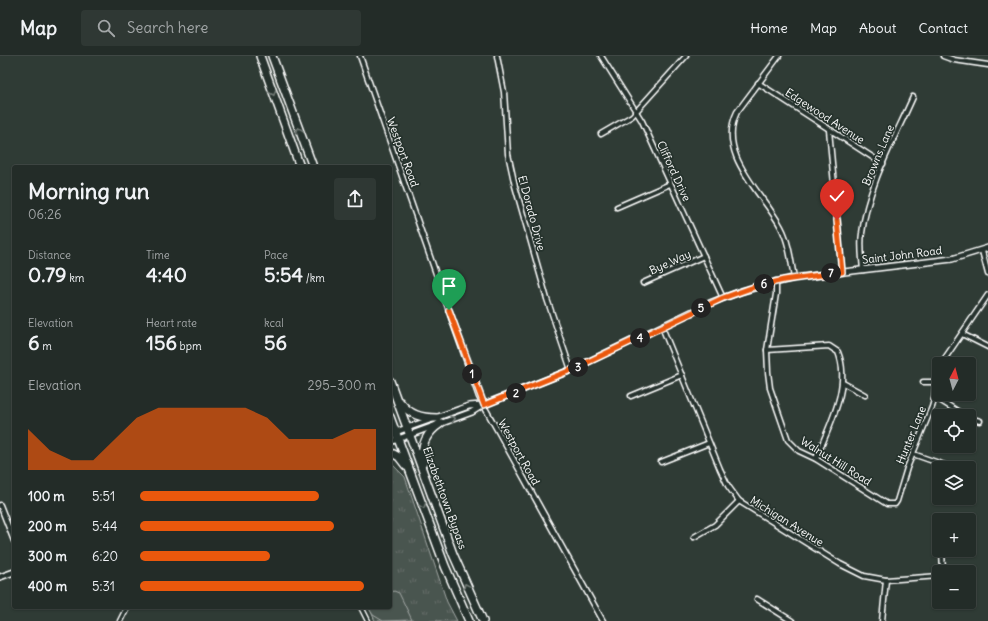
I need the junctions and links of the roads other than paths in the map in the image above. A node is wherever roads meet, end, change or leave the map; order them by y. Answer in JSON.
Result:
{"nodes":[{"id":1,"x":260,"y":56,"type":"edge"},
{"id":2,"x":272,"y":56,"type":"edge"},
{"id":3,"x":360,"y":56,"type":"edge"},
{"id":4,"x":497,"y":56,"type":"edge"},
{"id":5,"x":601,"y":56,"type":"edge"},
{"id":6,"x":686,"y":56,"type":"edge"},
{"id":7,"x":779,"y":56,"type":"edge"},
{"id":8,"x":943,"y":56,"type":"edge"},
{"id":9,"x":988,"y":65,"type":"edge"},
{"id":10,"x":758,"y":83,"type":"junction"},
{"id":11,"x":913,"y":97,"type":"dead end"},
{"id":12,"x":636,"y":110,"type":"junction"},
{"id":13,"x":829,"y":130,"type":"junction"},
{"id":14,"x":601,"y":134,"type":"dead end"},
{"id":15,"x":883,"y":164,"type":"junction"},
{"id":16,"x":299,"y":165,"type":"edge"},
{"id":17,"x":312,"y":165,"type":"edge"},
{"id":18,"x":670,"y":184,"type":"junction"},
{"id":19,"x":617,"y":207,"type":"dead end"},
{"id":20,"x":988,"y":248,"type":"edge"},
{"id":21,"x":982,"y":251,"type":"junction"},
{"id":22,"x":704,"y":256,"type":"junction"},
{"id":23,"x":863,"y":270,"type":"junction"},
{"id":24,"x":842,"y":272,"type":"junction"},
{"id":25,"x":988,"y":274,"type":"edge"},
{"id":26,"x":794,"y":278,"type":"junction"},
{"id":27,"x":776,"y":281,"type":"junction"},
{"id":28,"x":643,"y":283,"type":"dead end"},
{"id":29,"x":988,"y":295,"type":"edge"},
{"id":30,"x":723,"y":298,"type":"junction"},
{"id":31,"x":662,"y":327,"type":"junction"},
{"id":32,"x":962,"y":334,"type":"junction"},
{"id":33,"x":988,"y":347,"type":"edge"},
{"id":34,"x":767,"y":350,"type":"junction"},
{"id":35,"x":946,"y":357,"type":"edge"},
{"id":36,"x":571,"y":370,"type":"junction"},
{"id":37,"x":682,"y":375,"type":"junction"},
{"id":38,"x":923,"y":382,"type":"dead end"},
{"id":39,"x":932,"y":382,"type":"edge"},
{"id":40,"x":843,"y":383,"type":"junction"},
{"id":41,"x":392,"y":386,"type":"edge"},
{"id":42,"x":394,"y":391,"type":"junction"},
{"id":43,"x":865,"y":395,"type":"dead end"},
{"id":44,"x":631,"y":396,"type":"dead end"},
{"id":45,"x":933,"y":401,"type":"edge"},
{"id":46,"x":941,"y":401,"type":"edge"},
{"id":47,"x":484,"y":405,"type":"junction"},
{"id":48,"x":954,"y":409,"type":"edge"},
{"id":49,"x":439,"y":420,"type":"junction"},
{"id":50,"x":976,"y":420,"type":"edge"},
{"id":51,"x":980,"y":421,"type":"dead end"},
{"id":52,"x":392,"y":424,"type":"edge"},
{"id":53,"x":409,"y":431,"type":"junction"},
{"id":54,"x":395,"y":435,"type":"edge"},
{"id":55,"x":709,"y":443,"type":"junction"},
{"id":56,"x":392,"y":453,"type":"edge"},
{"id":57,"x":913,"y":454,"type":"junction"},
{"id":58,"x":816,"y":459,"type":"junction"},
{"id":59,"x":933,"y":461,"type":"edge"},
{"id":60,"x":661,"y":462,"type":"dead end"},
{"id":61,"x":426,"y":481,"type":"junction"},
{"id":62,"x":415,"y":485,"type":"junction"},
{"id":63,"x":739,"y":501,"type":"junction"},
{"id":64,"x":0,"y":505,"type":"edge"},
{"id":65,"x":891,"y":505,"type":"joint"},
{"id":66,"x":12,"y":536,"type":"edge"},
{"id":67,"x":694,"y":537,"type":"dead end"},
{"id":68,"x":12,"y":573,"type":"edge"},
{"id":69,"x":0,"y":577,"type":"edge"},
{"id":70,"x":932,"y":577,"type":"edge"},
{"id":71,"x":886,"y":580,"type":"junction"},
{"id":72,"x":757,"y":599,"type":"dead end"},
{"id":73,"x":126,"y":609,"type":"edge"},
{"id":74,"x":362,"y":609,"type":"edge"},
{"id":75,"x":120,"y":621,"type":"edge"},
{"id":76,"x":368,"y":621,"type":"edge"},
{"id":77,"x":469,"y":621,"type":"edge"},
{"id":78,"x":483,"y":621,"type":"edge"},
{"id":79,"x":603,"y":621,"type":"edge"},
{"id":80,"x":792,"y":621,"type":"edge"},
{"id":81,"x":882,"y":621,"type":"edge"}],
"edges":[{"from":1,"to":16,"type":"highway","one_way":true},
{"from":17,"to":2,"type":"highway","one_way":true},
{"from":3,"to":47,"type":"street","name":"Westport Road"},
{"from":4,"to":36,"type":"street","name":"El Dorado Drive"},
{"from":5,"to":12,"type":"street","name":"Clifford Drive"},
{"from":6,"to":12,"type":"street"},
{"from":7,"to":10,"type":"street"},
{"from":8,"to":9,"type":"street"},
{"from":10,"to":13,"type":"street","name":"Edgewood Avenue"},
{"from":10,"to":26,"type":"street"},
{"from":11,"to":15,"type":"street","name":"Browns Lane"},
{"from":12,"to":14,"type":"street"},
{"from":12,"to":18,"type":"street","name":"Clifford Drive"},
{"from":13,"to":15,"type":"street","name":"Edgewood Avenue"},
{"from":13,"to":24,"type":"street"},
{"from":15,"to":23,"type":"street","name":"Browns Lane"},
{"from":18,"to":19,"type":"street"},
{"from":18,"to":22,"type":"street","name":"Clifford Drive"},
{"from":20,"to":21,"type":"street","name":"Saint John Road"},
{"from":21,"to":23,"type":"street","name":"Saint John Road"},
{"from":21,"to":25,"type":"street"},
{"from":22,"to":28,"type":"street","name":"Bye Way"},
{"from":22,"to":30,"type":"street","name":"Clifford Drive"},
{"from":23,"to":24,"type":"street","name":"Saint John Road"},
{"from":24,"to":26,"type":"street","name":"Saint John Road"},
{"from":26,"to":27,"type":"street","name":"Saint John Road"},
{"from":27,"to":30,"type":"street","name":"Saint John Road"},
{"from":27,"to":34,"type":"street","name":"Walnut Hill Road"},
{"from":29,"to":32,"type":"street"},
{"from":30,"to":31,"type":"street","name":"Saint John Road"},
{"from":31,"to":36,"type":"street","name":"Saint John Road"},
{"from":31,"to":37,"type":"street","name":"Michigan Avenue"},
{"from":32,"to":33,"type":"street"},
{"from":32,"to":35,"type":"street"},
{"from":34,"to":40,"type":"street"},
{"from":34,"to":58,"type":"street","name":"Walnut Hill Road"},
{"from":36,"to":47,"type":"street","name":"Saint John Road"},
{"from":37,"to":44,"type":"street"},
{"from":37,"to":55,"type":"street","name":"Michigan Avenue"},
{"from":38,"to":39,"type":"street"},
{"from":40,"to":43,"type":"street"},
{"from":40,"to":58,"type":"street"},
{"from":41,"to":42,"type":"highway","name":"Elizabethtown Bypass"},
{"from":42,"to":49,"type":"highway"},
{"from":42,"to":53,"type":"highway","name":"Elizabethtown Bypass"},
{"from":45,"to":57,"type":"street","name":"Hunter Lane"},
{"from":46,"to":48,"type":"street"},
{"from":47,"to":49,"type":"street","name":"Saint John Road"},
{"from":47,"to":79,"type":"street","name":"Westport Road"},
{"from":49,"to":53,"type":"street","name":"Saint John Road"},
{"from":49,"to":61,"type":"highway"},
{"from":50,"to":51,"type":"street"},
{"from":52,"to":54,"type":"highway"},
{"from":53,"to":54,"type":"street","name":"Saint John Road"},
{"from":53,"to":61,"type":"highway","name":"Elizabethtown Bypass"},
{"from":54,"to":62,"type":"highway"},
{"from":55,"to":60,"type":"street"},
{"from":55,"to":63,"type":"street","name":"Michigan Avenue"},
{"from":56,"to":62,"type":"highway"},
{"from":57,"to":59,"type":"street"},
{"from":57,"to":65,"type":"street","name":"Hunter Lane"},
{"from":58,"to":65,"type":"street","name":"Walnut Hill Road"},
{"from":78,"to":61,"type":"highway","name":"Elizabethtown Bypass","one_way":true},
{"from":62,"to":77,"type":"highway","one_way":true},
{"from":63,"to":67,"type":"street"},
{"from":63,"to":71,"type":"street","name":"Michigan Avenue"},
{"from":64,"to":66,"type":"street"},
{"from":68,"to":69,"type":"street"},
{"from":70,"to":71,"type":"street","name":"Michigan Avenue"},
{"from":71,"to":81,"type":"street"},
{"from":72,"to":80,"type":"street"},
{"from":73,"to":75,"type":"street"},
{"from":74,"to":76,"type":"street"}]}
